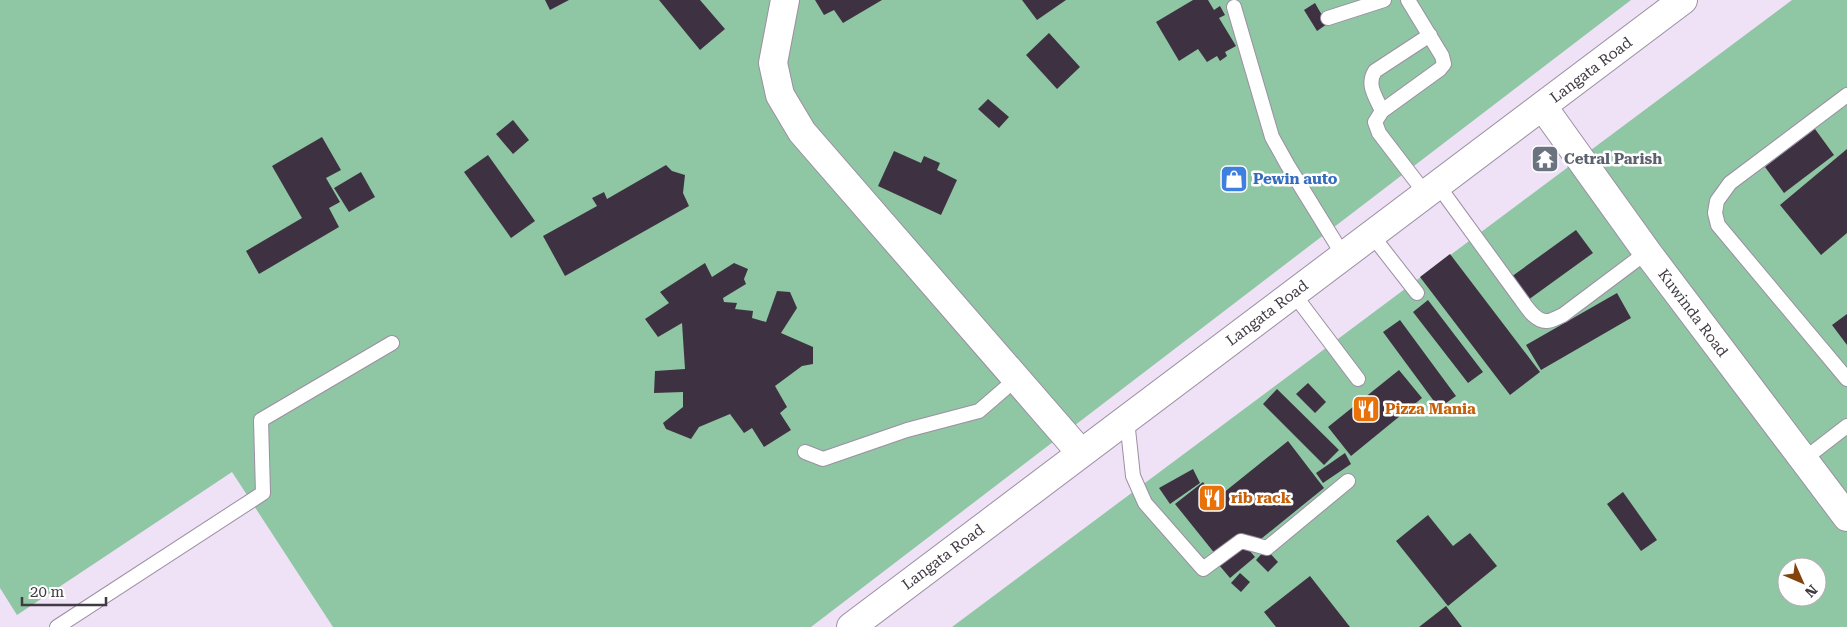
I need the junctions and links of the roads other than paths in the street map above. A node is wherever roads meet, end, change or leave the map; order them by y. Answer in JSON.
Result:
{"nodes":[{"id":1,"x":785,"y":0,"type":"edge"},
{"id":2,"x":1384,"y":0,"type":"edge"},
{"id":3,"x":1408,"y":0,"type":"edge"},
{"id":4,"x":1683,"y":0,"type":"edge"},
{"id":5,"x":1234,"y":7,"type":"dead end"},
{"id":6,"x":1328,"y":18,"type":"dead end"},
{"id":7,"x":1430,"y":35,"type":"junction"},
{"id":8,"x":1847,"y":95,"type":"edge"},
{"id":9,"x":1543,"y":107,"type":"junction"},
{"id":10,"x":1382,"y":111,"type":"junction"},
{"id":11,"x":1431,"y":189,"type":"junction"},
{"id":12,"x":1371,"y":234,"type":"junction"},
{"id":13,"x":1647,"y":252,"type":"junction"},
{"id":14,"x":1343,"y":255,"type":"junction"},
{"id":15,"x":1293,"y":293,"type":"junction"},
{"id":16,"x":1417,"y":294,"type":"dead end"},
{"id":17,"x":392,"y":343,"type":"dead end"},
{"id":18,"x":1016,"y":379,"type":"junction"},
{"id":19,"x":1847,"y":379,"type":"edge"},
{"id":20,"x":1358,"y":380,"type":"dead end"},
{"id":21,"x":1126,"y":420,"type":"junction"},
{"id":22,"x":1847,"y":426,"type":"edge"},
{"id":23,"x":805,"y":452,"type":"dead end"},
{"id":24,"x":1081,"y":453,"type":"junction"},
{"id":25,"x":1803,"y":460,"type":"junction"},
{"id":26,"x":1348,"y":481,"type":"dead end"},
{"id":27,"x":1847,"y":517,"type":"edge"},
{"id":28,"x":57,"y":627,"type":"edge"},
{"id":29,"x":850,"y":627,"type":"edge"}],
"edges":[{"from":1,"to":18,"type":"street"},
{"from":2,"to":6,"type":"lane"},
{"from":3,"to":7,"type":"lane"},
{"from":4,"to":9,"type":"street","name":"Langata Road"},
{"from":5,"to":14,"type":"lane"},
{"from":7,"to":10,"type":"lane"},
{"from":7,"to":10,"type":"lane"},
{"from":8,"to":19,"type":"lane"},
{"from":9,"to":11,"type":"street","name":"Langata Road"},
{"from":9,"to":13,"type":"street","name":"Kuwinda Road"},
{"from":10,"to":11,"type":"lane"},
{"from":11,"to":12,"type":"street","name":"Langata Road"},
{"from":11,"to":13,"type":"lane"},
{"from":12,"to":14,"type":"street","name":"Langata Road"},
{"from":12,"to":16,"type":"lane"},
{"from":13,"to":25,"type":"street","name":"Kuwinda Road"},
{"from":14,"to":15,"type":"street","name":"Langata Road"},
{"from":15,"to":20,"type":"lane"},
{"from":15,"to":21,"type":"street","name":"Langata Road"},
{"from":17,"to":28,"type":"lane"},
{"from":18,"to":23,"type":"lane"},
{"from":18,"to":24,"type":"street"},
{"from":21,"to":24,"type":"street","name":"Langata Road"},
{"from":21,"to":26,"type":"lane"},
{"from":22,"to":25,"type":"lane"},
{"from":24,"to":29,"type":"street","name":"Langata Road"},
{"from":25,"to":27,"type":"street","name":"Kuwinda Road"}]}
